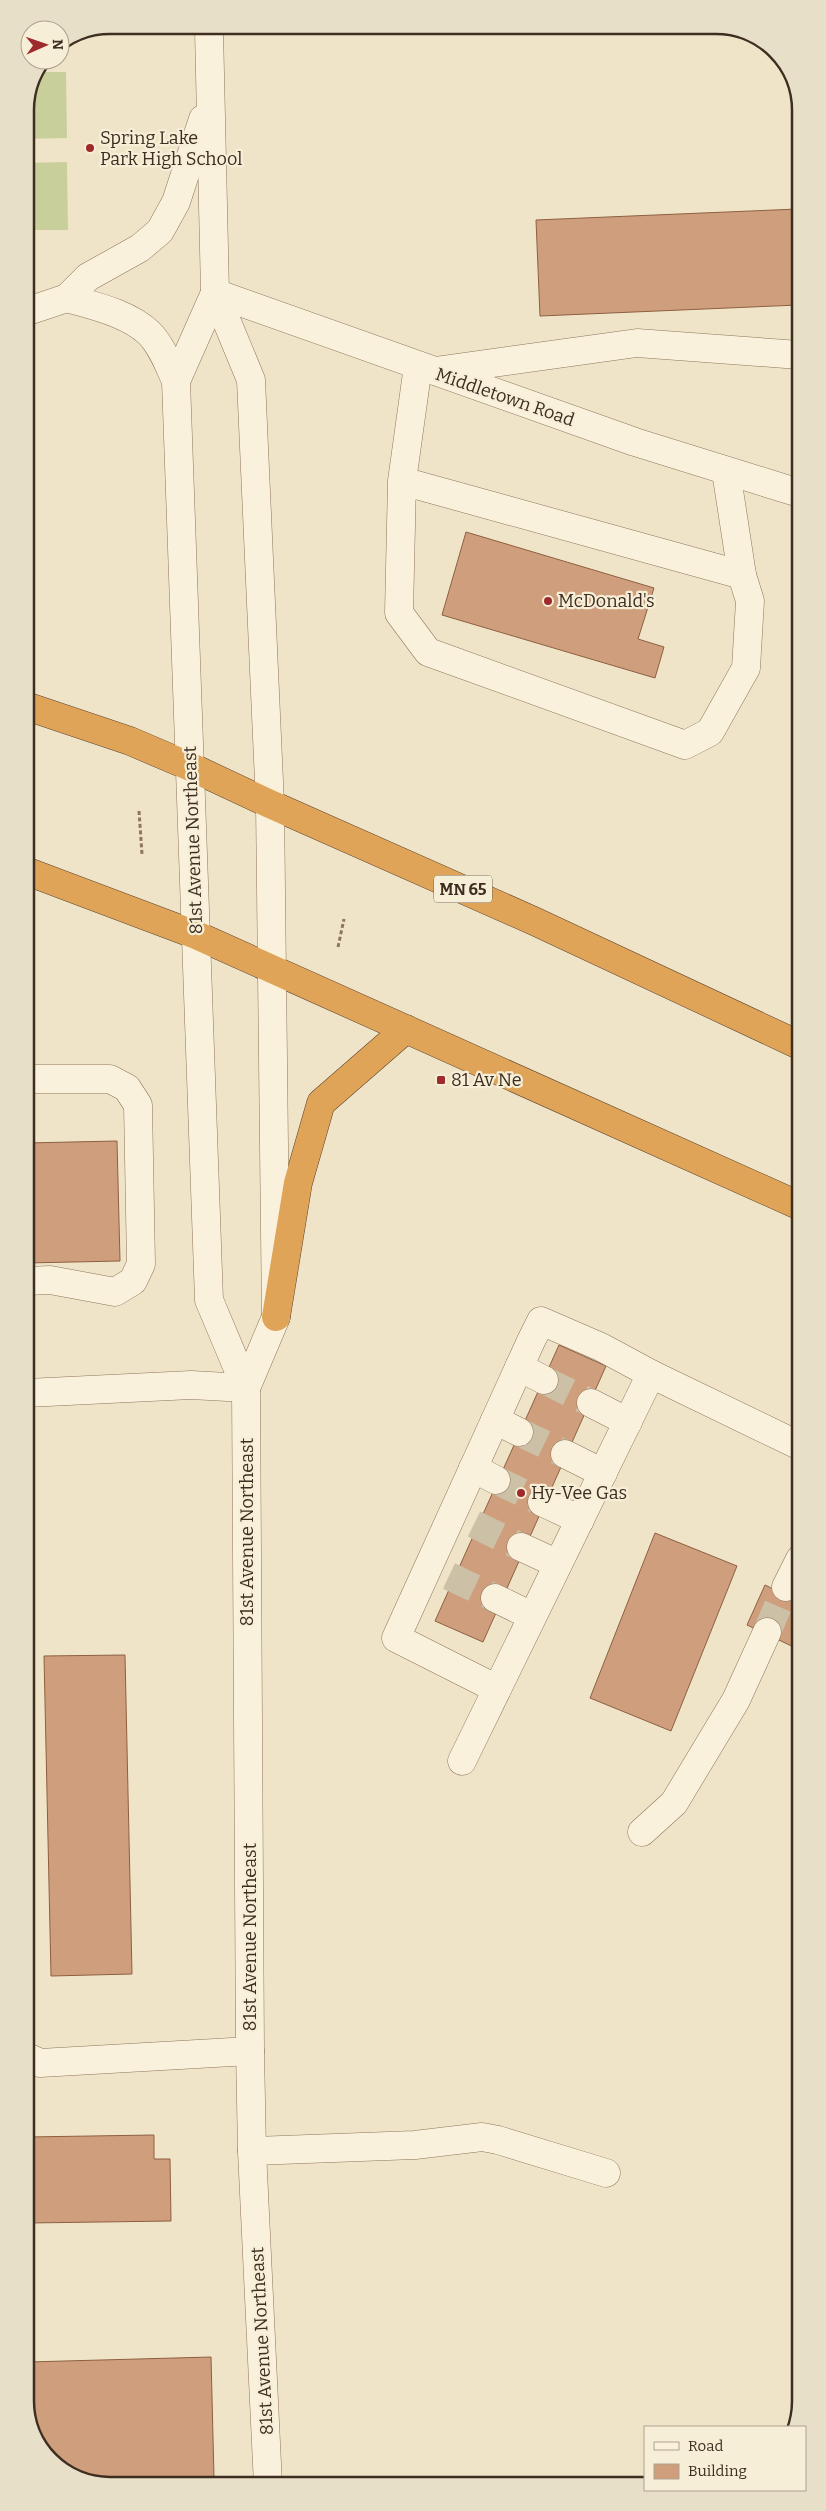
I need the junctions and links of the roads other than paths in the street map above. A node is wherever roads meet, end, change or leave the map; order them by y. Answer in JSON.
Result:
{"nodes":[{"id":1,"x":209,"y":34,"type":"edge"},
{"id":2,"x":210,"y":96,"type":"junction"},
{"id":3,"x":215,"y":293,"type":"junction"},
{"id":4,"x":67,"y":298,"type":"junction"},
{"id":5,"x":34,"y":309,"type":"edge"},
{"id":6,"x":792,"y":354,"type":"edge"},
{"id":7,"x":424,"y":369,"type":"junction"},
{"id":8,"x":176,"y":382,"type":"junction"},
{"id":9,"x":726,"y":471,"type":"junction"},
{"id":10,"x":402,"y":481,"type":"junction"},
{"id":11,"x":792,"y":492,"type":"edge"},
{"id":12,"x":742,"y":574,"type":"junction"},
{"id":13,"x":34,"y":709,"type":"edge"},
{"id":14,"x":191,"y":767,"type":"junction"},
{"id":15,"x":270,"y":804,"type":"junction"},
{"id":16,"x":34,"y":874,"type":"edge"},
{"id":17,"x":196,"y":935,"type":"junction"},
{"id":18,"x":271,"y":969,"type":"junction"},
{"id":19,"x":406,"y":1029,"type":"junction"},
{"id":20,"x":792,"y":1042,"type":"edge"},
{"id":21,"x":34,"y":1079,"type":"edge"},
{"id":22,"x":792,"y":1202,"type":"edge"},
{"id":23,"x":34,"y":1281,"type":"edge"},
{"id":24,"x":276,"y":1317,"type":"junction"},
{"id":25,"x":519,"y":1367,"type":"junction"},
{"id":26,"x":651,"y":1374,"type":"junction"},
{"id":27,"x":544,"y":1380,"type":"tunnel mouth"},
{"id":28,"x":246,"y":1388,"type":"junction"},
{"id":29,"x":34,"y":1392,"type":"edge"},
{"id":30,"x":591,"y":1403,"type":"tunnel mouth"},
{"id":31,"x":628,"y":1422,"type":"junction"},
{"id":32,"x":792,"y":1442,"type":"edge"},
{"id":33,"x":565,"y":1454,"type":"tunnel mouth"},
{"id":34,"x":603,"y":1473,"type":"junction"},
{"id":35,"x":542,"y":1502,"type":"tunnel mouth"},
{"id":36,"x":580,"y":1520,"type":"junction"},
{"id":37,"x":522,"y":1546,"type":"tunnel mouth"},
{"id":38,"x":558,"y":1564,"type":"junction"},
{"id":39,"x":792,"y":1575,"type":"edge"},
{"id":40,"x":786,"y":1587,"type":"tunnel mouth"},
{"id":41,"x":495,"y":1598,"type":"tunnel mouth"},
{"id":42,"x":532,"y":1616,"type":"junction"},
{"id":43,"x":767,"y":1632,"type":"tunnel mouth"},
{"id":44,"x":496,"y":1689,"type":"junction"},
{"id":45,"x":462,"y":1760,"type":"dead end"},
{"id":46,"x":642,"y":1832,"type":"dead end"},
{"id":47,"x":250,"y":2051,"type":"junction"},
{"id":48,"x":34,"y":2060,"type":"edge"},
{"id":49,"x":252,"y":2151,"type":"junction"},
{"id":50,"x":606,"y":2173,"type":"dead end"},
{"id":51,"x":268,"y":2477,"type":"edge"}],
"edges":[{"from":1,"to":2,"type":"street","name":"81st Avenue Northeast"},
{"from":2,"to":3,"type":"street","name":"81st Avenue Northeast"},
{"from":2,"to":4,"type":"street"},
{"from":3,"to":7,"type":"street","name":"Middletown Road"},
{"from":3,"to":8,"type":"street","name":"81st Avenue Northeast"},
{"from":3,"to":15,"type":"street","name":"81st Avenue Northeast"},
{"from":4,"to":5,"type":"street"},
{"from":4,"to":8,"type":"street"},
{"from":6,"to":7,"type":"street"},
{"from":7,"to":9,"type":"street","name":"Middletown Road"},
{"from":7,"to":10,"type":"street"},
{"from":8,"to":14,"type":"street","name":"81st Avenue Northeast"},
{"from":9,"to":11,"type":"street","name":"Middletown Road"},
{"from":9,"to":12,"type":"street"},
{"from":10,"to":12,"type":"street"},
{"from":10,"to":12,"type":"street"},
{"from":13,"to":14,"type":"highway","number":"MN 65"},
{"from":14,"to":15,"type":"highway","number":"MN 65"},
{"from":14,"to":17,"type":"street","name":"81st Avenue Northeast"},
{"from":15,"to":18,"type":"street","name":"81st Avenue Northeast"},
{"from":15,"to":20,"type":"highway","number":"MN 65"},
{"from":16,"to":17,"type":"highway"},
{"from":17,"to":18,"type":"highway"},
{"from":17,"to":28,"type":"street","name":"81st Avenue Northeast"},
{"from":18,"to":19,"type":"highway"},
{"from":18,"to":24,"type":"street","name":"81st Avenue Northeast"},
{"from":19,"to":22,"type":"highway"},
{"from":19,"to":24,"type":"highway"},
{"from":21,"to":23,"type":"street"},
{"from":24,"to":28,"type":"street","name":"81st Avenue Northeast"},
{"from":25,"to":26,"type":"street"},
{"from":25,"to":27,"type":"street"},
{"from":25,"to":44,"type":"street"},
{"from":26,"to":31,"type":"street"},
{"from":26,"to":32,"type":"street"},
{"from":28,"to":29,"type":"street"},
{"from":28,"to":47,"type":"street","name":"81st Avenue Northeast"},
{"from":30,"to":31,"type":"street"},
{"from":31,"to":34,"type":"street"},
{"from":33,"to":34,"type":"street"},
{"from":34,"to":36,"type":"street"},
{"from":35,"to":36,"type":"street"},
{"from":36,"to":38,"type":"street"},
{"from":37,"to":38,"type":"street"},
{"from":38,"to":42,"type":"street"},
{"from":39,"to":40,"type":"street"},
{"from":41,"to":42,"type":"street"},
{"from":42,"to":44,"type":"street"},
{"from":43,"to":46,"type":"street"},
{"from":44,"to":45,"type":"street"},
{"from":47,"to":48,"type":"street"},
{"from":47,"to":49,"type":"street","name":"81st Avenue Northeast"},
{"from":49,"to":50,"type":"street"},
{"from":49,"to":51,"type":"street","name":"81st Avenue Northeast"}]}
